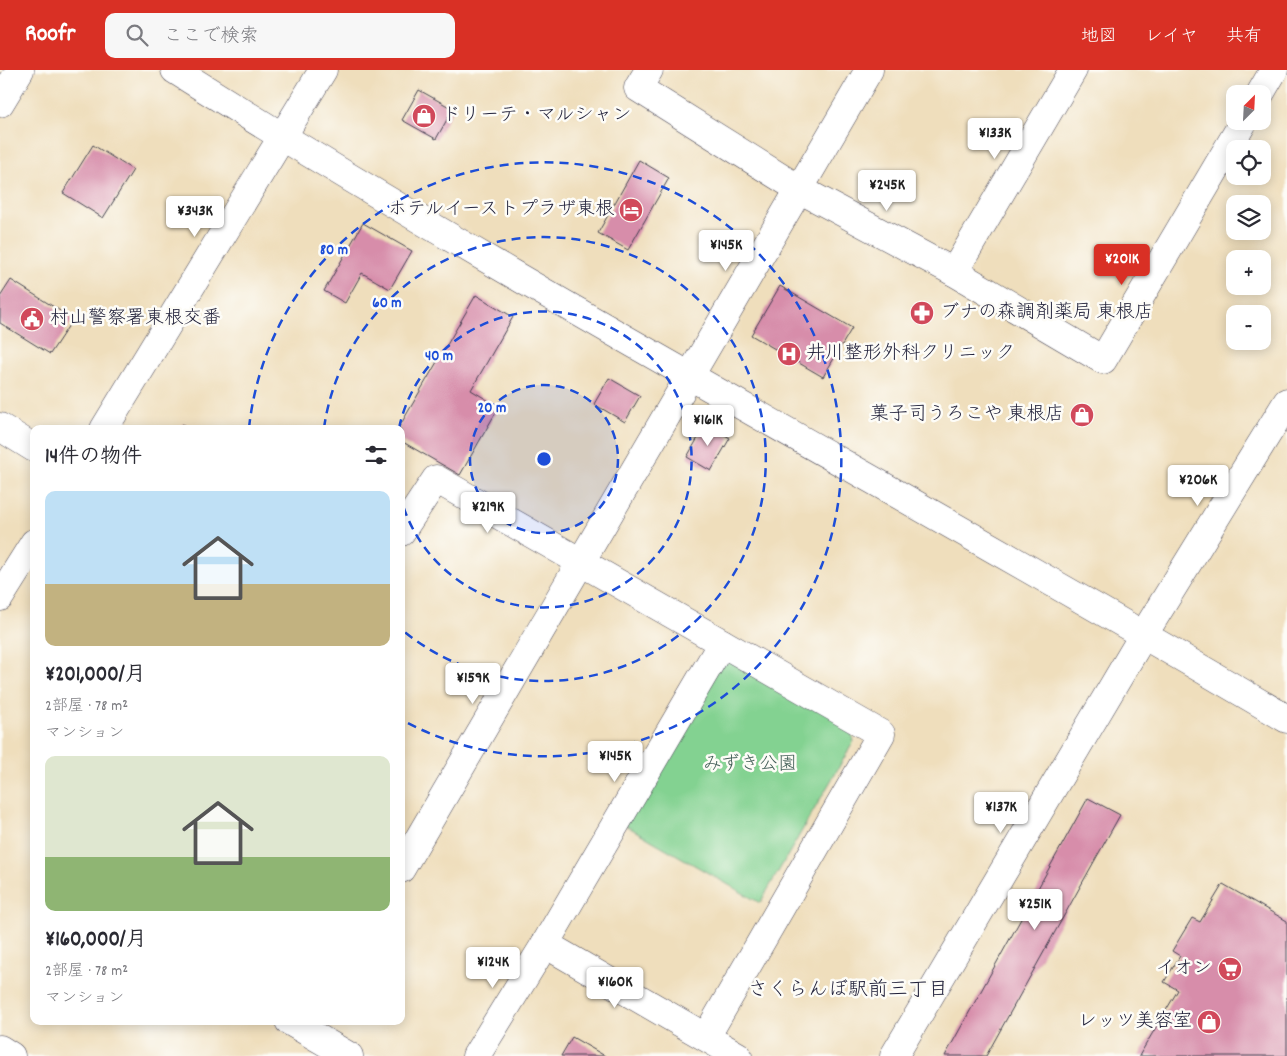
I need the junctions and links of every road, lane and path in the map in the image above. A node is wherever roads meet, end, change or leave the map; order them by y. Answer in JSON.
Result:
{"nodes":[{"id":1,"x":20,"y":70,"type":"edge"},
{"id":2,"x":174,"y":70,"type":"edge"},
{"id":3,"x":323,"y":70,"type":"edge"},
{"id":4,"x":649,"y":70,"type":"edge"},
{"id":5,"x":869,"y":70,"type":"edge"},
{"id":6,"x":1073,"y":70,"type":"edge"},
{"id":7,"x":1274,"y":70,"type":"edge"},
{"id":8,"x":1265,"y":85,"type":"edge"},
{"id":9,"x":0,"y":103,"type":"edge"},
{"id":10,"x":1239,"y":130,"type":"edge"},
{"id":11,"x":281,"y":138,"type":"junction"},
{"id":12,"x":799,"y":189,"type":"junction"},
{"id":13,"x":954,"y":272,"type":"junction"},
{"id":14,"x":690,"y":376,"type":"junction"},
{"id":15,"x":1287,"y":402,"type":"edge"},
{"id":16,"x":106,"y":425,"type":"edge"},
{"id":17,"x":0,"y":428,"type":"edge"},
{"id":18,"x":30,"y":446,"type":"edge"},
{"id":19,"x":405,"y":526,"type":"edge"},
{"id":20,"x":30,"y":549,"type":"edge"},
{"id":21,"x":581,"y":563,"type":"junction"},
{"id":22,"x":0,"y":597,"type":"edge"},
{"id":23,"x":1144,"y":634,"type":"junction"},
{"id":24,"x":722,"y":643,"type":"junction"},
{"id":25,"x":1287,"y":719,"type":"edge"},
{"id":26,"x":405,"y":862,"type":"edge"},
{"id":27,"x":546,"y":944,"type":"junction"},
{"id":28,"x":302,"y":1025,"type":"edge"},
{"id":29,"x":706,"y":1037,"type":"junction"},
{"id":30,"x":0,"y":1049,"type":"edge"},
{"id":31,"x":11,"y":1056,"type":"edge"},
{"id":32,"x":349,"y":1056,"type":"edge"},
{"id":33,"x":476,"y":1056,"type":"edge"},
{"id":34,"x":738,"y":1056,"type":"edge"},
{"id":35,"x":894,"y":1056,"type":"edge"}],
"edges":[{"from":1,"to":9,"type":"street"},
{"from":2,"to":11,"type":"street"},
{"from":3,"to":11,"type":"street"},
{"from":4,"to":12,"type":"street"},
{"from":5,"to":12,"type":"street"},
{"from":6,"to":13,"type":"street"},
{"from":7,"to":8,"type":"street"},
{"from":10,"to":13,"type":"street"},
{"from":11,"to":14,"type":"street"},
{"from":11,"to":16,"type":"street"},
{"from":12,"to":13,"type":"street"},
{"from":12,"to":14,"type":"street"},
{"from":14,"to":21,"type":"street"},
{"from":14,"to":23,"type":"street"},
{"from":15,"to":23,"type":"street"},
{"from":17,"to":18,"type":"street"},
{"from":19,"to":21,"type":"street"},
{"from":20,"to":22,"type":"street"},
{"from":21,"to":24,"type":"street"},
{"from":21,"to":26,"type":"street"},
{"from":23,"to":25,"type":"street"},
{"from":23,"to":35,"type":"street"},
{"from":24,"to":27,"type":"street"},
{"from":24,"to":29,"type":"street"},
{"from":27,"to":29,"type":"street"},
{"from":27,"to":33,"type":"street"},
{"from":28,"to":32,"type":"street"},
{"from":29,"to":34,"type":"street"},
{"from":30,"to":31,"type":"street"}]}
